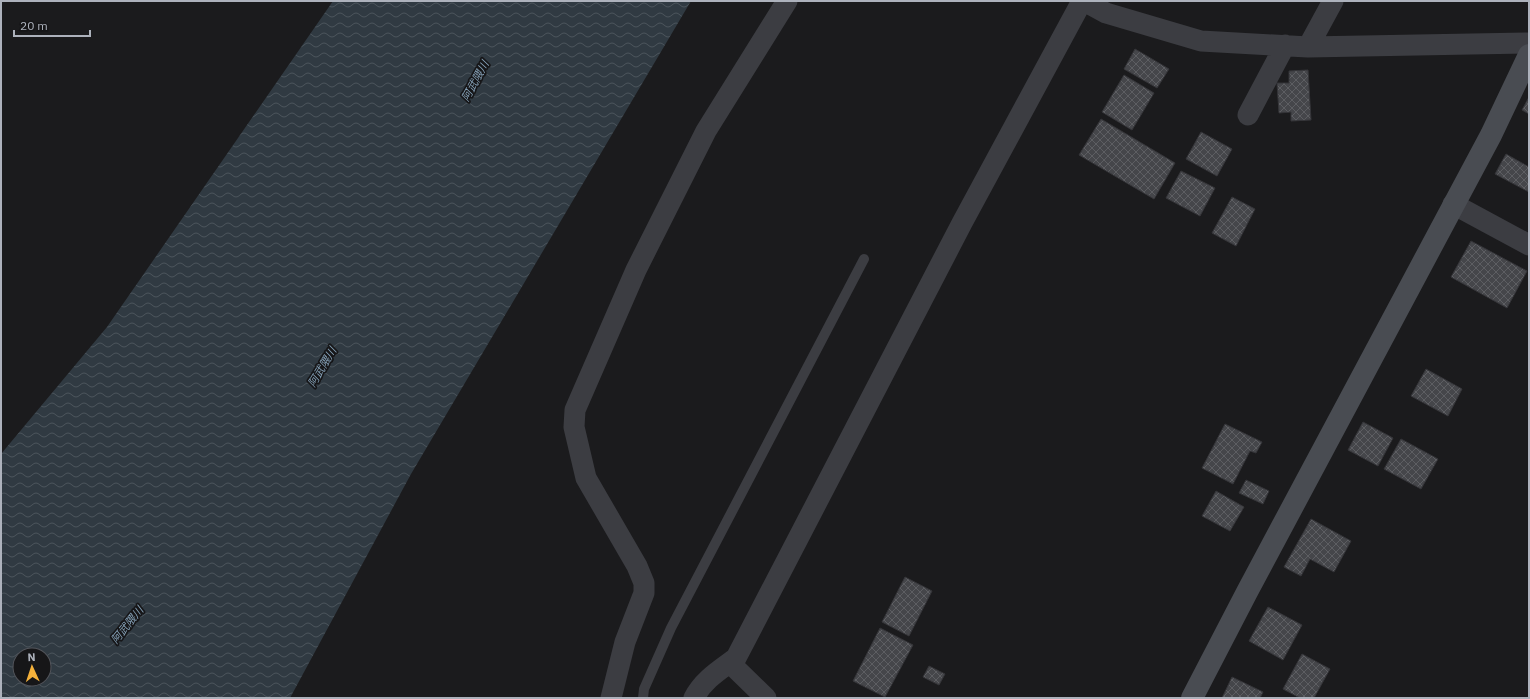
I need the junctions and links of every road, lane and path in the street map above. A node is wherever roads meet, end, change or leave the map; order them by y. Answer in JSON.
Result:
{"nodes":[{"id":1,"x":787,"y":1,"type":"edge"},
{"id":2,"x":1083,"y":1,"type":"edge"},
{"id":3,"x":1333,"y":1,"type":"edge"},
{"id":4,"x":1529,"y":44,"type":"edge"},
{"id":5,"x":1285,"y":46,"type":"junction"},
{"id":6,"x":1308,"y":47,"type":"junction"},
{"id":7,"x":1529,"y":55,"type":"edge"},
{"id":8,"x":1248,"y":115,"type":"dead end"},
{"id":9,"x":1453,"y":204,"type":"junction"},
{"id":10,"x":1529,"y":245,"type":"edge"},
{"id":11,"x":864,"y":259,"type":"dead end"},
{"id":12,"x":730,"y":663,"type":"junction"},
{"id":13,"x":611,"y":698,"type":"edge"},
{"id":14,"x":643,"y":698,"type":"edge"},
{"id":15,"x":694,"y":698,"type":"edge"},
{"id":16,"x":766,"y":698,"type":"edge"},
{"id":17,"x":1192,"y":698,"type":"edge"}],
"edges":[{"from":1,"to":13,"type":"street"},
{"from":2,"to":5,"type":"street"},
{"from":2,"to":12,"type":"street"},
{"from":3,"to":6,"type":"street"},
{"from":4,"to":6,"type":"street"},
{"from":5,"to":6,"type":"street"},
{"from":5,"to":8,"type":"street"},
{"from":7,"to":9,"type":"street"},
{"from":9,"to":10,"type":"street"},
{"from":9,"to":17,"type":"street"},
{"from":11,"to":14,"type":"lane"},
{"from":12,"to":15,"type":"street"},
{"from":12,"to":16,"type":"street"}]}
